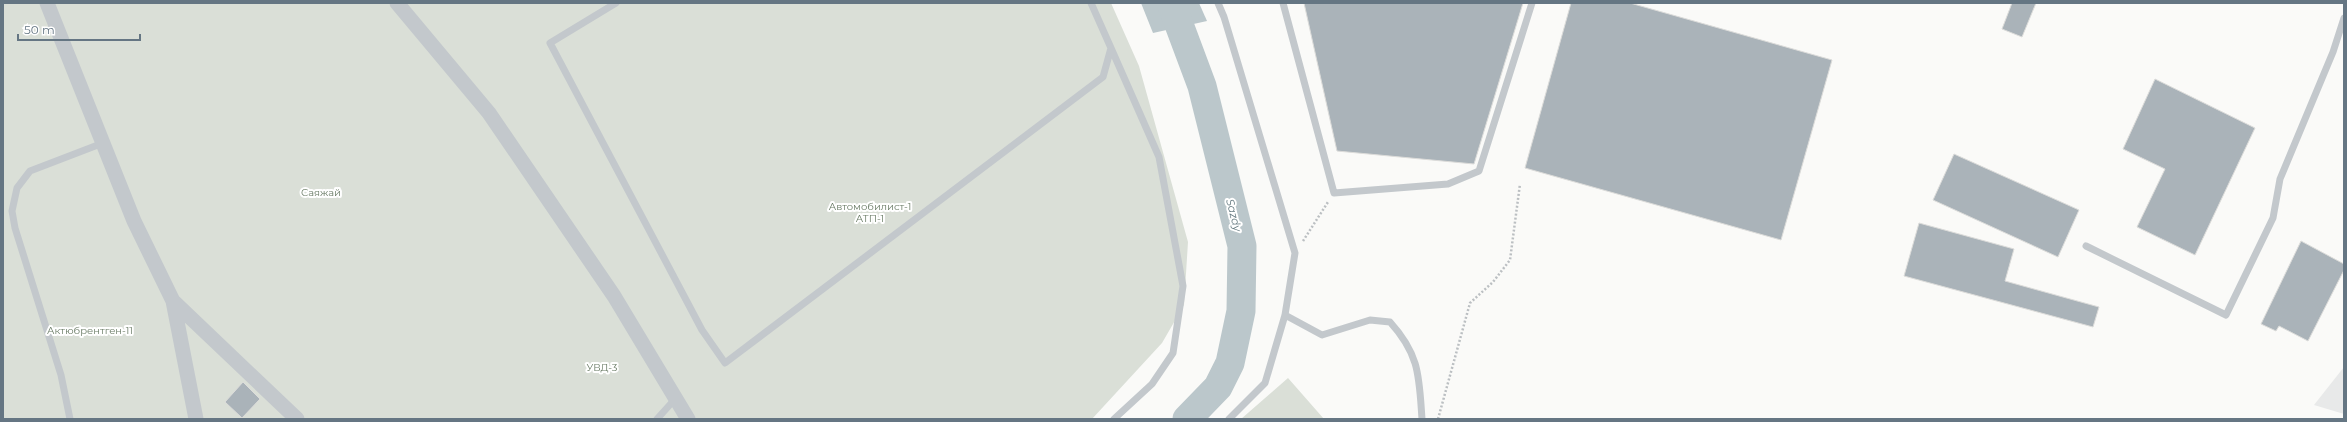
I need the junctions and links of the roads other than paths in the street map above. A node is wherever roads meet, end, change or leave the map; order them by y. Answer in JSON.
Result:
{"nodes":[{"id":1,"x":47,"y":3,"type":"edge"},
{"id":2,"x":397,"y":3,"type":"edge"},
{"id":3,"x":616,"y":3,"type":"edge"},
{"id":4,"x":1091,"y":3,"type":"edge"},
{"id":5,"x":1218,"y":3,"type":"edge"},
{"id":6,"x":1283,"y":3,"type":"edge"},
{"id":7,"x":1532,"y":3,"type":"edge"},
{"id":8,"x":2344,"y":18,"type":"edge"},
{"id":9,"x":1111,"y":48,"type":"junction"},
{"id":10,"x":103,"y":143,"type":"junction"},
{"id":11,"x":2086,"y":246,"type":"dead end"},
{"id":12,"x":173,"y":301,"type":"junction"},
{"id":13,"x":1285,"y":314,"type":"junction"},
{"id":14,"x":676,"y":398,"type":"junction"},
{"id":15,"x":70,"y":419,"type":"edge"},
{"id":16,"x":196,"y":419,"type":"edge"},
{"id":17,"x":297,"y":419,"type":"edge"},
{"id":18,"x":657,"y":419,"type":"edge"},
{"id":19,"x":688,"y":419,"type":"edge"},
{"id":20,"x":1114,"y":419,"type":"edge"},
{"id":21,"x":1229,"y":419,"type":"edge"},
{"id":22,"x":1422,"y":419,"type":"edge"}],
"edges":[{"from":1,"to":10,"type":"street"},
{"from":2,"to":14,"type":"street"},
{"from":3,"to":9,"type":"lane"},
{"from":4,"to":9,"type":"lane"},
{"from":5,"to":13,"type":"lane"},
{"from":6,"to":7,"type":"lane"},
{"from":8,"to":11,"type":"lane"},
{"from":9,"to":20,"type":"lane"},
{"from":10,"to":12,"type":"street"},
{"from":10,"to":15,"type":"lane"},
{"from":12,"to":16,"type":"street"},
{"from":12,"to":17,"type":"street"},
{"from":13,"to":21,"type":"lane"},
{"from":13,"to":22,"type":"lane"},
{"from":14,"to":18,"type":"lane"},
{"from":14,"to":19,"type":"street"}]}
